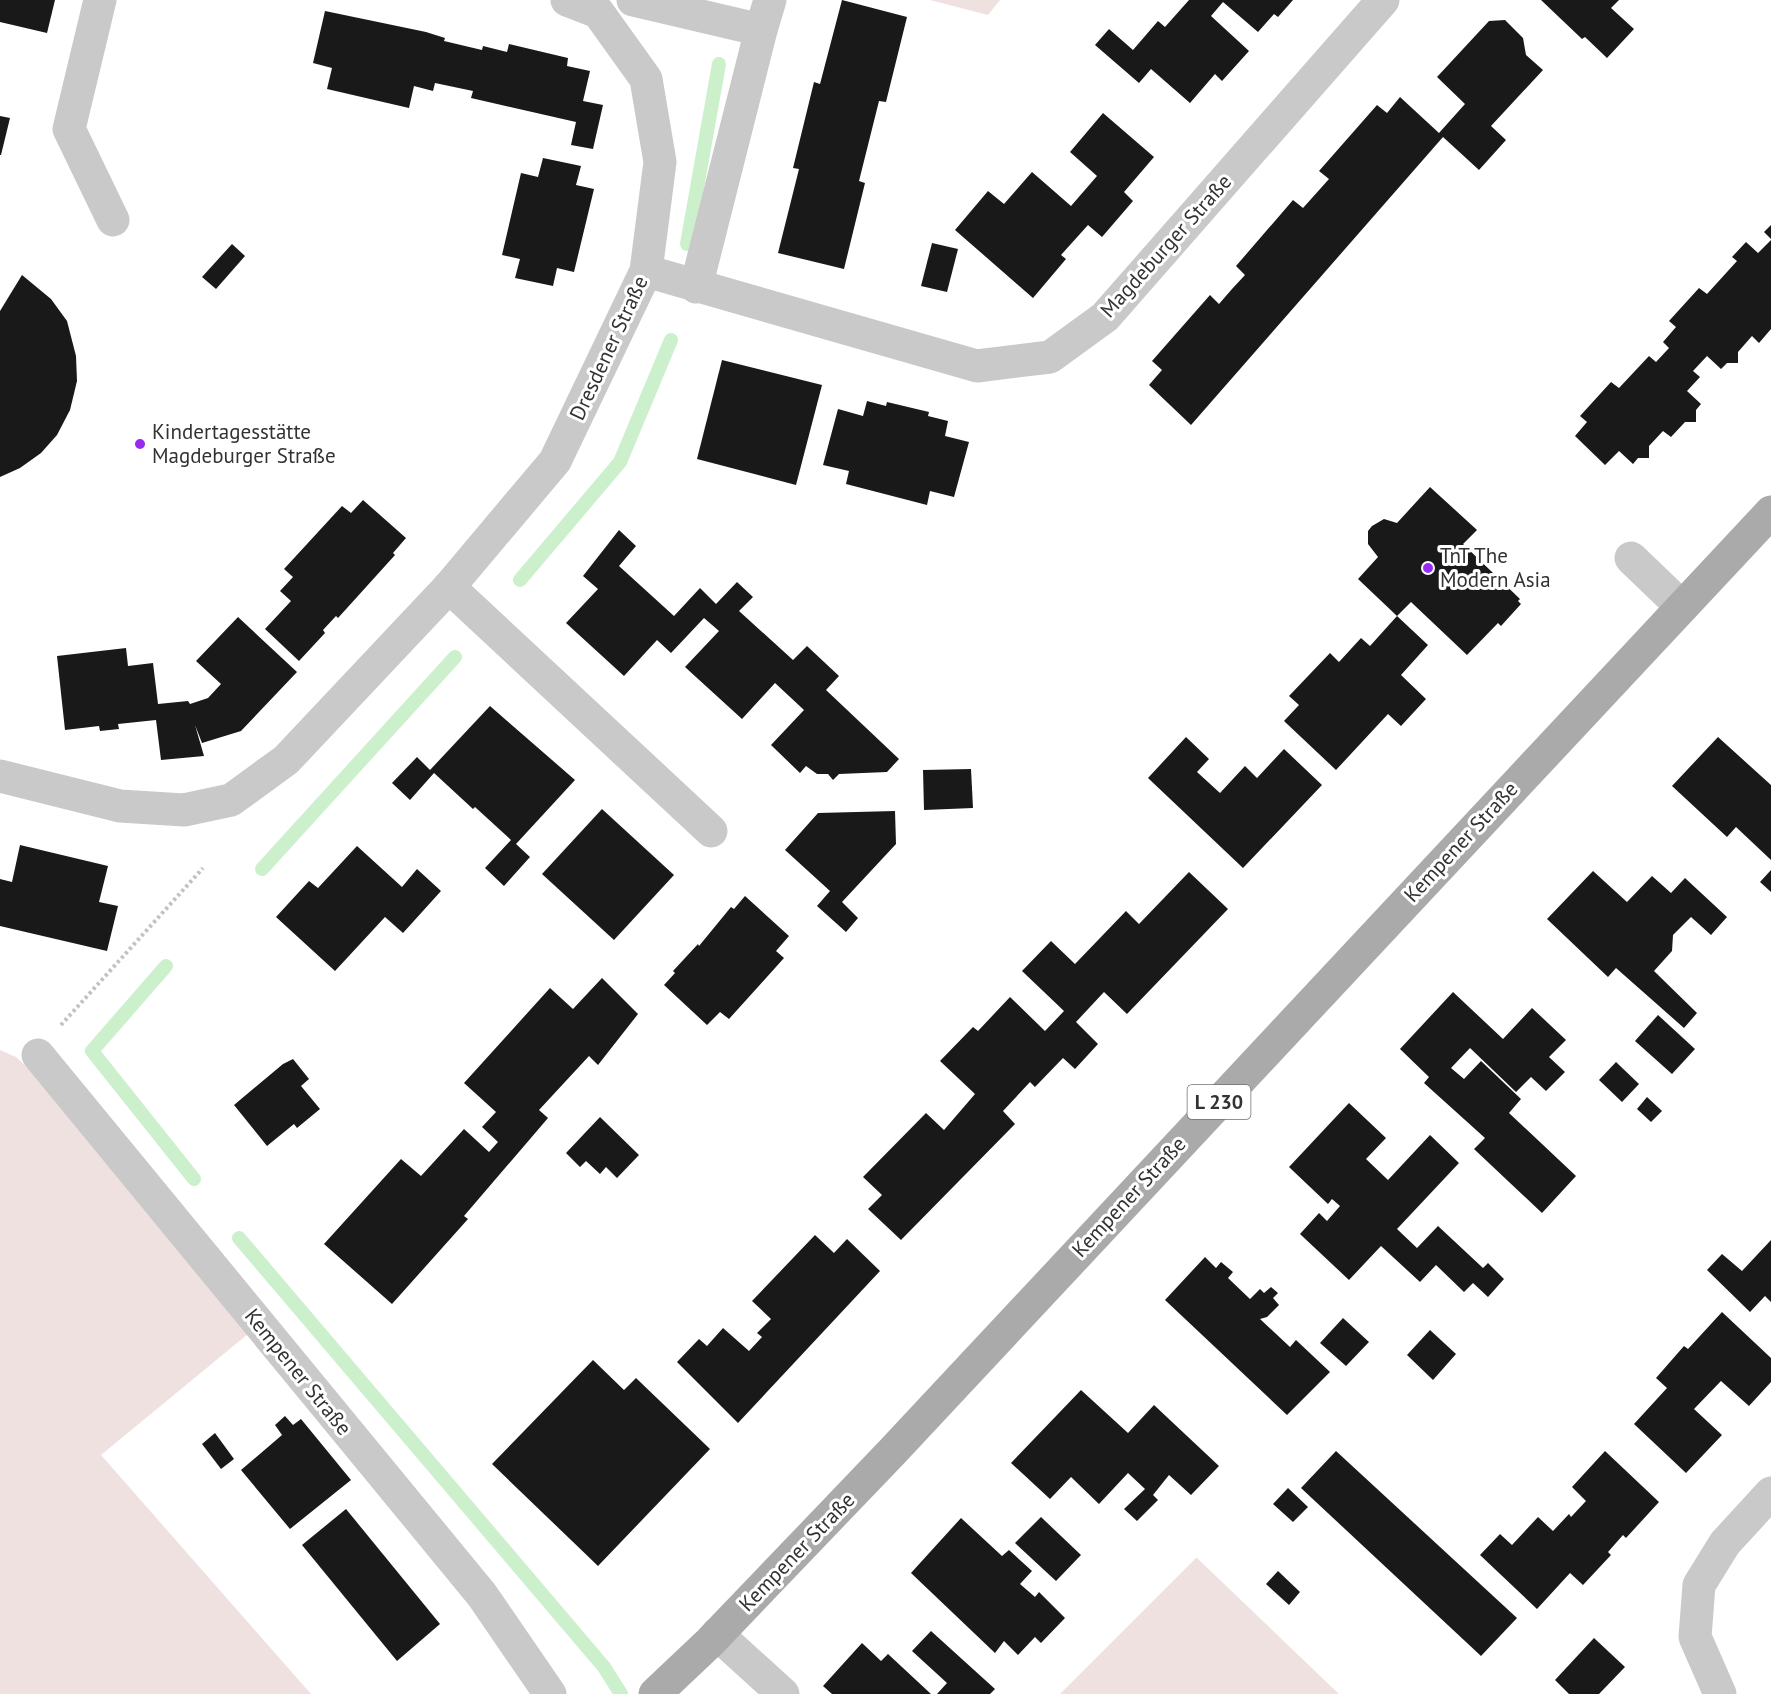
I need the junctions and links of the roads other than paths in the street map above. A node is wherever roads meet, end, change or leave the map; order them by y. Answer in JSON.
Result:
{"nodes":[{"id":1,"x":100,"y":0,"type":"edge"},
{"id":2,"x":567,"y":0,"type":"edge"},
{"id":3,"x":628,"y":0,"type":"edge"},
{"id":4,"x":633,"y":0,"type":"edge"},
{"id":5,"x":1383,"y":0,"type":"edge"},
{"id":6,"x":598,"y":12,"type":"junction"},
{"id":7,"x":766,"y":15,"type":"edge"},
{"id":8,"x":113,"y":220,"type":"dead end"},
{"id":9,"x":646,"y":272,"type":"junction"},
{"id":10,"x":696,"y":287,"type":"junction"},
{"id":11,"x":1771,"y":512,"type":"edge"},
{"id":12,"x":1631,"y":558,"type":"dead end"},
{"id":13,"x":448,"y":587,"type":"junction"},
{"id":14,"x":1682,"y":607,"type":"junction"},
{"id":15,"x":0,"y":776,"type":"edge"},
{"id":16,"x":711,"y":831,"type":"dead end"},
{"id":17,"x":38,"y":1055,"type":"road end"},
{"id":18,"x":1771,"y":1493,"type":"edge"},
{"id":19,"x":717,"y":1634,"type":"junction"},
{"id":20,"x":658,"y":1691,"type":"edge"},
{"id":21,"x":550,"y":1694,"type":"edge"},
{"id":22,"x":783,"y":1694,"type":"edge"},
{"id":23,"x":1719,"y":1694,"type":"edge"}],
"edges":[{"from":1,"to":8,"type":"street"},
{"from":2,"to":6,"type":"street"},
{"from":3,"to":6,"type":"street"},
{"from":4,"to":7,"type":"street"},
{"from":5,"to":10,"type":"street","name":"Magdeburger Straße"},
{"from":6,"to":9,"type":"street","name":"Dresdener Straße"},
{"from":7,"to":10,"type":"street"},
{"from":9,"to":10,"type":"street","name":"Magdeburger Straße"},
{"from":9,"to":13,"type":"street","name":"Dresdener Straße"},
{"from":11,"to":14,"type":"main road","name":"Kempener Straße","number":"L 230"},
{"from":12,"to":14,"type":"street"},
{"from":13,"to":15,"type":"street","name":"Dresdener Straße"},
{"from":13,"to":16,"type":"street"},
{"from":14,"to":19,"type":"main road","name":"Kempener Straße","number":"L 230"},
{"from":17,"to":21,"type":"street","name":"Kempener Straße"},
{"from":18,"to":23,"type":"street"},
{"from":19,"to":20,"type":"main road","name":"Kempener Straße","number":"L 230"},
{"from":19,"to":22,"type":"street"}]}
